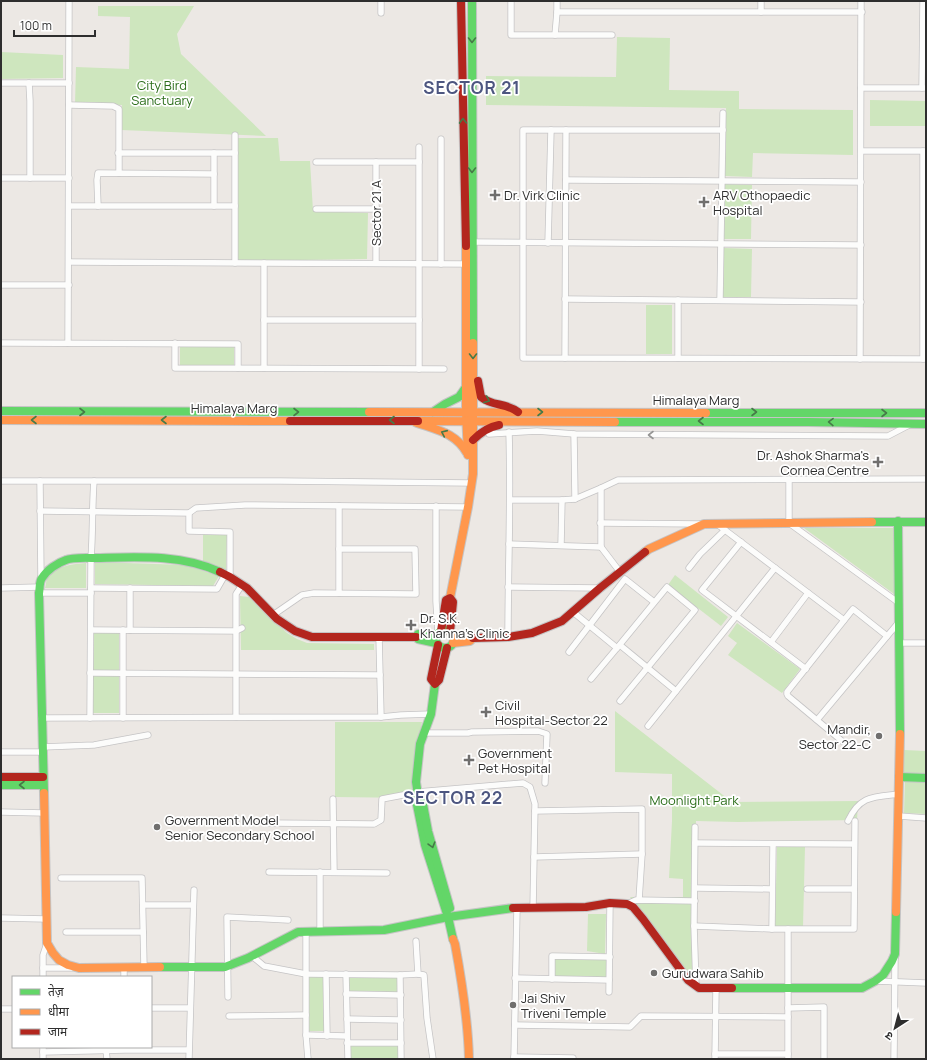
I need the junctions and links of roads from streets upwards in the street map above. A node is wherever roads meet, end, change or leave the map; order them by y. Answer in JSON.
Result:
{"nodes":[{"id":1,"x":69,"y":1,"type":"edge"},
{"id":2,"x":381,"y":1,"type":"edge"},
{"id":3,"x":461,"y":1,"type":"edge"},
{"id":4,"x":472,"y":1,"type":"edge"},
{"id":5,"x":511,"y":1,"type":"edge"},
{"id":6,"x":557,"y":1,"type":"edge"},
{"id":7,"x":761,"y":1,"type":"edge"},
{"id":8,"x":862,"y":1,"type":"edge"},
{"id":9,"x":923,"y":1,"type":"edge"},
{"id":10,"x":557,"y":12,"type":"junction"},
{"id":11,"x":761,"y":12,"type":"junction"},
{"id":12,"x":862,"y":12,"type":"junction"},
{"id":13,"x":381,"y":13,"type":"dead end"},
{"id":14,"x":555,"y":35,"type":"junction"},
{"id":15,"x":612,"y":35,"type":"dead end"},
{"id":16,"x":1,"y":83,"type":"edge"},
{"id":17,"x":29,"y":83,"type":"junction"},
{"id":18,"x":69,"y":83,"type":"junction"},
{"id":19,"x":861,"y":88,"type":"junction"},
{"id":20,"x":924,"y":88,"type":"edge"},
{"id":21,"x":69,"y":105,"type":"junction"},
{"id":22,"x":723,"y":113,"type":"dead end"},
{"id":23,"x":551,"y":130,"type":"junction"},
{"id":24,"x":566,"y":130,"type":"junction"},
{"id":25,"x":723,"y":130,"type":"junction"},
{"id":26,"x":235,"y":135,"type":"dead end"},
{"id":27,"x":441,"y":139,"type":"dead end"},
{"id":28,"x":419,"y":147,"type":"dead end"},
{"id":29,"x":861,"y":151,"type":"junction"},
{"id":30,"x":924,"y":151,"type":"edge"},
{"id":31,"x":118,"y":153,"type":"junction"},
{"id":32,"x":214,"y":153,"type":"junction"},
{"id":33,"x":235,"y":153,"type":"junction"},
{"id":34,"x":316,"y":162,"type":"dead end"},
{"id":35,"x":376,"y":162,"type":"junction"},
{"id":36,"x":419,"y":162,"type":"junction"},
{"id":37,"x":119,"y":173,"type":"junction"},
{"id":38,"x":214,"y":174,"type":"junction"},
{"id":39,"x":1,"y":178,"type":"edge"},
{"id":40,"x":30,"y":178,"type":"junction"},
{"id":41,"x":69,"y":178,"type":"junction"},
{"id":42,"x":566,"y":180,"type":"junction"},
{"id":43,"x":722,"y":181,"type":"junction"},
{"id":44,"x":861,"y":182,"type":"junction"},
{"id":45,"x":69,"y":206,"type":"junction"},
{"id":46,"x":98,"y":206,"type":"junction"},
{"id":47,"x":214,"y":206,"type":"junction"},
{"id":48,"x":235,"y":206,"type":"junction"},
{"id":49,"x":316,"y":209,"type":"dead end"},
{"id":50,"x":377,"y":209,"type":"junction"},
{"id":51,"x":469,"y":242,"type":"junction"},
{"id":52,"x":523,"y":242,"type":"junction"},
{"id":53,"x":565,"y":242,"type":"junction"},
{"id":54,"x":548,"y":243,"type":"junction"},
{"id":55,"x":721,"y":244,"type":"junction"},
{"id":56,"x":861,"y":245,"type":"junction"},
{"id":57,"x":69,"y":262,"type":"junction"},
{"id":58,"x":235,"y":263,"type":"junction"},
{"id":59,"x":264,"y":263,"type":"junction"},
{"id":60,"x":376,"y":264,"type":"junction"},
{"id":61,"x":419,"y":264,"type":"junction"},
{"id":62,"x":441,"y":264,"type":"junction"},
{"id":63,"x":469,"y":264,"type":"junction"},
{"id":64,"x":1,"y":285,"type":"edge"},
{"id":65,"x":69,"y":285,"type":"junction"},
{"id":66,"x":565,"y":299,"type":"junction"},
{"id":67,"x":678,"y":300,"type":"junction"},
{"id":68,"x":720,"y":300,"type":"junction"},
{"id":69,"x":861,"y":302,"type":"junction"},
{"id":70,"x":264,"y":320,"type":"junction"},
{"id":71,"x":419,"y":320,"type":"junction"},
{"id":72,"x":1,"y":343,"type":"edge"},
{"id":73,"x":68,"y":343,"type":"junction"},
{"id":74,"x":175,"y":343,"type":"junction"},
{"id":75,"x":565,"y":358,"type":"junction"},
{"id":76,"x":678,"y":358,"type":"junction"},
{"id":77,"x":860,"y":359,"type":"junction"},
{"id":78,"x":925,"y":359,"type":"edge"},
{"id":79,"x":238,"y":368,"type":"junction"},
{"id":80,"x":264,"y":368,"type":"junction"},
{"id":81,"x":419,"y":369,"type":"junction"},
{"id":82,"x":444,"y":369,"type":"dead end"},
{"id":83,"x":473,"y":371,"type":"junction"},
{"id":84,"x":466,"y":387,"type":"junction"},
{"id":85,"x":1,"y":412,"type":"edge"},
{"id":86,"x":433,"y":412,"type":"junction"},
{"id":87,"x":470,"y":412,"type":"junction"},
{"id":88,"x":518,"y":412,"type":"junction"},
{"id":89,"x":926,"y":413,"type":"edge"},
{"id":90,"x":1,"y":420,"type":"edge"},
{"id":91,"x":410,"y":420,"type":"junction"},
{"id":92,"x":470,"y":421,"type":"junction"},
{"id":93,"x":512,"y":421,"type":"junction"},
{"id":94,"x":533,"y":421,"type":"junction"},
{"id":95,"x":911,"y":424,"type":"junction"},
{"id":96,"x":926,"y":424,"type":"edge"},
{"id":97,"x":533,"y":431,"type":"junction"},
{"id":98,"x":509,"y":432,"type":"junction"},
{"id":99,"x":489,"y":434,"type":"dead end"},
{"id":100,"x":574,"y":434,"type":"junction"},
{"id":101,"x":473,"y":440,"type":"junction"},
{"id":102,"x":468,"y":457,"type":"junction"},
{"id":103,"x":926,"y":479,"type":"edge"},
{"id":104,"x":789,"y":480,"type":"junction"},
{"id":105,"x":1,"y":481,"type":"edge"},
{"id":106,"x":40,"y":481,"type":"junction"},
{"id":107,"x":94,"y":481,"type":"junction"},
{"id":108,"x":471,"y":483,"type":"junction"},
{"id":109,"x":601,"y":488,"type":"junction"},
{"id":110,"x":575,"y":498,"type":"junction"},
{"id":111,"x":510,"y":500,"type":"junction"},
{"id":112,"x":562,"y":500,"type":"junction"},
{"id":113,"x":339,"y":506,"type":"junction"},
{"id":114,"x":436,"y":506,"type":"junction"},
{"id":115,"x":468,"y":507,"type":"junction"},
{"id":116,"x":40,"y":512,"type":"junction"},
{"id":117,"x":92,"y":512,"type":"junction"},
{"id":118,"x":189,"y":513,"type":"junction"},
{"id":119,"x":898,"y":521,"type":"junction"},
{"id":120,"x":926,"y":522,"type":"edge"},
{"id":121,"x":600,"y":523,"type":"junction"},
{"id":122,"x":789,"y":523,"type":"junction"},
{"id":123,"x":704,"y":524,"type":"junction"},
{"id":124,"x":717,"y":524,"type":"junction"},
{"id":125,"x":725,"y":530,"type":"junction"},
{"id":126,"x":741,"y":542,"type":"junction"},
{"id":127,"x":508,"y":544,"type":"junction"},
{"id":128,"x":560,"y":545,"type":"junction"},
{"id":129,"x":601,"y":547,"type":"junction"},
{"id":130,"x":339,"y":549,"type":"junction"},
{"id":131,"x":91,"y":558,"type":"junction"},
{"id":132,"x":689,"y":568,"type":"dead end"},
{"id":133,"x":775,"y":568,"type":"junction"},
{"id":134,"x":620,"y":572,"type":"junction"},
{"id":135,"x":228,"y":576,"type":"junction"},
{"id":136,"x":242,"y":585,"type":"junction"},
{"id":137,"x":40,"y":586,"type":"junction"},
{"id":138,"x":508,"y":587,"type":"junction"},
{"id":139,"x":1,"y":588,"type":"edge"},
{"id":140,"x":130,"y":588,"type":"junction"},
{"id":141,"x":600,"y":588,"type":"junction"},
{"id":142,"x":91,"y":591,"type":"junction"},
{"id":143,"x":339,"y":593,"type":"junction"},
{"id":144,"x":808,"y":593,"type":"junction"},
{"id":145,"x":654,"y":602,"type":"junction"},
{"id":146,"x":899,"y":603,"type":"junction"},
{"id":147,"x":573,"y":612,"type":"junction"},
{"id":148,"x":273,"y":614,"type":"junction"},
{"id":149,"x":736,"y":616,"type":"junction"},
{"id":150,"x":844,"y":620,"type":"junction"},
{"id":151,"x":899,"y":622,"type":"junction"},
{"id":152,"x":590,"y":626,"type":"junction"},
{"id":153,"x":90,"y":630,"type":"junction"},
{"id":154,"x":122,"y":630,"type":"junction"},
{"id":155,"x":130,"y":630,"type":"junction"},
{"id":156,"x":239,"y":630,"type":"junction"},
{"id":157,"x":379,"y":636,"type":"junction"},
{"id":158,"x":887,"y":636,"type":"junction"},
{"id":159,"x":508,"y":637,"type":"junction"},
{"id":160,"x":444,"y":639,"type":"junction"},
{"id":161,"x":771,"y":642,"type":"junction"},
{"id":162,"x":899,"y":643,"type":"junction"},
{"id":163,"x":926,"y":643,"type":"edge"},
{"id":164,"x":618,"y":646,"type":"junction"},
{"id":165,"x":568,"y":652,"type":"dead end"},
{"id":166,"x":648,"y":667,"type":"junction"},
{"id":167,"x":806,"y":669,"type":"junction"},
{"id":168,"x":90,"y":674,"type":"junction"},
{"id":169,"x":123,"y":674,"type":"junction"},
{"id":170,"x":236,"y":674,"type":"junction"},
{"id":171,"x":380,"y":675,"type":"junction"},
{"id":172,"x":591,"y":679,"type":"dead end"},
{"id":173,"x":676,"y":691,"type":"junction"},
{"id":174,"x":620,"y":701,"type":"dead end"},
{"id":175,"x":430,"y":714,"type":"junction"},
{"id":176,"x":381,"y":717,"type":"junction"},
{"id":177,"x":42,"y":718,"type":"junction"},
{"id":178,"x":90,"y":718,"type":"junction"},
{"id":179,"x":123,"y":718,"type":"junction"},
{"id":180,"x":236,"y":718,"type":"junction"},
{"id":181,"x":817,"y":720,"type":"junction"},
{"id":182,"x":648,"y":726,"type":"dead end"},
{"id":183,"x":424,"y":733,"type":"junction"},
{"id":184,"x":148,"y":735,"type":"dead end"},
{"id":185,"x":842,"y":741,"type":"dead end"},
{"id":186,"x":42,"y":750,"type":"junction"},
{"id":187,"x":1,"y":752,"type":"edge"},
{"id":188,"x":1,"y":777,"type":"edge"},
{"id":189,"x":899,"y":777,"type":"junction"},
{"id":190,"x":926,"y":778,"type":"edge"},
{"id":191,"x":43,"y":781,"type":"junction"},
{"id":192,"x":545,"y":783,"type":"dead end"},
{"id":193,"x":1,"y":785,"type":"edge"},
{"id":194,"x":418,"y":794,"type":"junction"},
{"id":195,"x":899,"y":794,"type":"junction"},
{"id":196,"x":403,"y":795,"type":"dead end"},
{"id":197,"x":333,"y":800,"type":"dead end"},
{"id":198,"x":535,"y":811,"type":"junction"},
{"id":199,"x":1,"y":812,"type":"edge"},
{"id":200,"x":44,"y":813,"type":"junction"},
{"id":201,"x":899,"y":816,"type":"junction"},
{"id":202,"x":926,"y":818,"type":"edge"},
{"id":203,"x":848,"y":820,"type":"dead end"},
{"id":204,"x":855,"y":821,"type":"dead end"},
{"id":205,"x":268,"y":823,"type":"dead end"},
{"id":206,"x":333,"y":823,"type":"junction"},
{"id":207,"x":695,"y":827,"type":"dead end"},
{"id":208,"x":695,"y":844,"type":"junction"},
{"id":209,"x":773,"y":844,"type":"junction"},
{"id":210,"x":854,"y":844,"type":"junction"},
{"id":211,"x":642,"y":854,"type":"junction"},
{"id":212,"x":534,"y":857,"type":"junction"},
{"id":213,"x":269,"y":872,"type":"dead end"},
{"id":214,"x":320,"y":872,"type":"junction"},
{"id":215,"x":334,"y":872,"type":"junction"},
{"id":216,"x":387,"y":873,"type":"dead end"},
{"id":217,"x":62,"y":878,"type":"dead end"},
{"id":218,"x":695,"y":888,"type":"junction"},
{"id":219,"x":772,"y":889,"type":"junction"},
{"id":220,"x":807,"y":889,"type":"dead end"},
{"id":221,"x":854,"y":889,"type":"junction"},
{"id":222,"x":194,"y":890,"type":"dead end"},
{"id":223,"x":639,"y":900,"type":"junction"},
{"id":224,"x":695,"y":901,"type":"junction"},
{"id":225,"x":610,"y":903,"type":"junction"},
{"id":226,"x":194,"y":904,"type":"junction"},
{"id":227,"x":627,"y":904,"type":"junction"},
{"id":228,"x":143,"y":905,"type":"junction"},
{"id":229,"x":517,"y":908,"type":"junction"},
{"id":230,"x":533,"y":908,"type":"junction"},
{"id":231,"x":450,"y":917,"type":"junction"},
{"id":232,"x":1,"y":918,"type":"edge"},
{"id":233,"x":46,"y":919,"type":"junction"},
{"id":234,"x":288,"y":920,"type":"dead end"},
{"id":235,"x":694,"y":926,"type":"junction"},
{"id":236,"x":772,"y":929,"type":"junction"},
{"id":237,"x":788,"y":929,"type":"junction"},
{"id":238,"x":320,"y":931,"type":"junction"},
{"id":239,"x":66,"y":932,"type":"dead end"},
{"id":240,"x":143,"y":932,"type":"junction"},
{"id":241,"x":306,"y":932,"type":"junction"},
{"id":242,"x":416,"y":941,"type":"dead end"},
{"id":243,"x":47,"y":943,"type":"junction"},
{"id":244,"x":895,"y":954,"type":"junction"},
{"id":245,"x":252,"y":956,"type":"junction"},
{"id":246,"x":610,"y":957,"type":"junction"},
{"id":247,"x":227,"y":966,"type":"junction"},
{"id":248,"x":124,"y":967,"type":"junction"},
{"id":249,"x":144,"y":967,"type":"junction"},
{"id":250,"x":191,"y":967,"type":"junction"},
{"id":251,"x":43,"y":968,"type":"junction"},
{"id":252,"x":79,"y":968,"type":"junction"},
{"id":253,"x":306,"y":974,"type":"junction"},
{"id":254,"x":326,"y":974,"type":"junction"},
{"id":255,"x":346,"y":974,"type":"junction"},
{"id":256,"x":418,"y":974,"type":"junction"},
{"id":257,"x":400,"y":975,"type":"junction"},
{"id":258,"x":43,"y":976,"type":"edge"},
{"id":259,"x":124,"y":976,"type":"edge"},
{"id":260,"x":515,"y":978,"type":"junction"},
{"id":261,"x":552,"y":979,"type":"junction"},
{"id":262,"x":609,"y":980,"type":"junction"},
{"id":263,"x":876,"y":982,"type":"junction"},
{"id":264,"x":895,"y":982,"type":"junction"},
{"id":265,"x":926,"y":983,"type":"edge"},
{"id":266,"x":696,"y":986,"type":"junction"},
{"id":267,"x":716,"y":988,"type":"junction"},
{"id":268,"x":789,"y":988,"type":"junction"},
{"id":269,"x":610,"y":992,"type":"dead end"},
{"id":270,"x":346,"y":994,"type":"junction"},
{"id":271,"x":400,"y":995,"type":"junction"},
{"id":272,"x":228,"y":997,"type":"dead end"},
{"id":273,"x":152,"y":1008,"type":"edge"},
{"id":274,"x":190,"y":1008,"type":"junction"},
{"id":275,"x":788,"y":1008,"type":"junction"},
{"id":276,"x":1,"y":1009,"type":"edge"},
{"id":277,"x":12,"y":1009,"type":"edge"},
{"id":278,"x":306,"y":1015,"type":"junction"},
{"id":279,"x":229,"y":1016,"type":"dead end"},
{"id":280,"x":788,"y":1016,"type":"junction"},
{"id":281,"x":716,"y":1017,"type":"junction"},
{"id":282,"x":347,"y":1019,"type":"junction"},
{"id":283,"x":401,"y":1020,"type":"junction"},
{"id":284,"x":515,"y":1025,"type":"junction"},
{"id":285,"x":306,"y":1035,"type":"junction"},
{"id":286,"x":327,"y":1036,"type":"junction"},
{"id":287,"x":347,"y":1040,"type":"junction"},
{"id":288,"x":401,"y":1043,"type":"junction"},
{"id":289,"x":124,"y":1048,"type":"edge"},
{"id":290,"x":43,"y":1049,"type":"edge"},
{"id":291,"x":106,"y":1050,"type":"junction"},
{"id":292,"x":188,"y":1050,"type":"junction"},
{"id":293,"x":715,"y":1056,"type":"edge"},
{"id":294,"x":752,"y":1056,"type":"edge"},
{"id":295,"x":788,"y":1057,"type":"edge"},
{"id":296,"x":514,"y":1058,"type":"edge"},
{"id":297,"x":573,"y":1058,"type":"edge"},
{"id":298,"x":43,"y":1059,"type":"edge"},
{"id":299,"x":107,"y":1059,"type":"edge"},
{"id":300,"x":189,"y":1059,"type":"edge"},
{"id":301,"x":308,"y":1059,"type":"edge"},
{"id":302,"x":348,"y":1059,"type":"edge"},
{"id":303,"x":402,"y":1059,"type":"edge"},
{"id":304,"x":433,"y":1059,"type":"edge"},
{"id":305,"x":469,"y":1059,"type":"edge"},
{"id":306,"x":824,"y":1059,"type":"edge"},
{"id":307,"x":894,"y":1059,"type":"edge"}],
"edges":[{"from":1,"to":18,"type":"street"},
{"from":2,"to":13,"type":"street"},
{"from":51,"to":3,"type":"street","one_way":true},
{"from":4,"to":51,"type":"street","one_way":true},
{"from":5,"to":14,"type":"street"},
{"from":6,"to":10,"type":"street"},
{"from":7,"to":11,"type":"street"},
{"from":8,"to":12,"type":"street"},
{"from":9,"to":20,"type":"street"},
{"from":10,"to":11,"type":"street"},
{"from":10,"to":14,"type":"street"},
{"from":11,"to":12,"type":"street"},
{"from":12,"to":19,"type":"street"},
{"from":14,"to":15,"type":"street"},
{"from":16,"to":17,"type":"street"},
{"from":17,"to":18,"type":"street"},
{"from":17,"to":40,"type":"street"},
{"from":18,"to":21,"type":"street"},
{"from":19,"to":20,"type":"street"},
{"from":19,"to":29,"type":"street"},
{"from":21,"to":31,"type":"street"},
{"from":21,"to":41,"type":"street"},
{"from":22,"to":25,"type":"street"},
{"from":23,"to":24,"type":"street"},
{"from":23,"to":52,"type":"street"},
{"from":23,"to":54,"type":"street"},
{"from":24,"to":25,"type":"street"},
{"from":24,"to":42,"type":"street"},
{"from":25,"to":43,"type":"street"},
{"from":26,"to":33,"type":"street"},
{"from":27,"to":62,"type":"street"},
{"from":28,"to":36,"type":"street"},
{"from":29,"to":30,"type":"street"},
{"from":29,"to":44,"type":"street"},
{"from":30,"to":78,"type":"street"},
{"from":31,"to":32,"type":"street"},
{"from":31,"to":37,"type":"street"},
{"from":32,"to":33,"type":"street"},
{"from":32,"to":38,"type":"street"},
{"from":33,"to":48,"type":"street"},
{"from":34,"to":35,"type":"street"},
{"from":35,"to":36,"type":"street"},
{"from":35,"to":50,"type":"street","name":"Sector 21 A"},
{"from":36,"to":61,"type":"street"},
{"from":37,"to":38,"type":"street"},
{"from":37,"to":46,"type":"street"},
{"from":38,"to":47,"type":"street"},
{"from":39,"to":40,"type":"street"},
{"from":40,"to":41,"type":"street"},
{"from":41,"to":45,"type":"street"},
{"from":42,"to":43,"type":"street"},
{"from":42,"to":53,"type":"street"},
{"from":43,"to":44,"type":"street"},
{"from":43,"to":55,"type":"street"},
{"from":44,"to":56,"type":"street"},
{"from":45,"to":46,"type":"street"},
{"from":45,"to":57,"type":"street"},
{"from":46,"to":47,"type":"street"},
{"from":47,"to":48,"type":"street"},
{"from":48,"to":58,"type":"street"},
{"from":49,"to":50,"type":"street"},
{"from":50,"to":60,"type":"street","name":"Sector 21 A"},
{"from":51,"to":52,"type":"street"},
{"from":51,"to":63,"type":"street"},
{"from":52,"to":54,"type":"street"},
{"from":52,"to":75,"type":"street"},
{"from":53,"to":54,"type":"street"},
{"from":53,"to":55,"type":"street"},
{"from":53,"to":66,"type":"street"},
{"from":55,"to":56,"type":"street"},
{"from":55,"to":68,"type":"street"},
{"from":56,"to":69,"type":"street"},
{"from":57,"to":58,"type":"street"},
{"from":57,"to":65,"type":"street"},
{"from":58,"to":59,"type":"street"},
{"from":59,"to":60,"type":"street"},
{"from":59,"to":70,"type":"street"},
{"from":60,"to":61,"type":"street"},
{"from":61,"to":62,"type":"street"},
{"from":61,"to":71,"type":"street"},
{"from":62,"to":63,"type":"street"},
{"from":63,"to":83,"type":"street","one_way":true},
{"from":63,"to":84,"type":"street"},
{"from":64,"to":65,"type":"street"},
{"from":65,"to":73,"type":"street"},
{"from":66,"to":67,"type":"street"},
{"from":66,"to":75,"type":"street"},
{"from":67,"to":68,"type":"street"},
{"from":67,"to":76,"type":"street"},
{"from":68,"to":69,"type":"street"},
{"from":69,"to":77,"type":"street"},
{"from":70,"to":71,"type":"street"},
{"from":70,"to":80,"type":"street"},
{"from":71,"to":81,"type":"street"},
{"from":72,"to":73,"type":"street"},
{"from":73,"to":74,"type":"street"},
{"from":74,"to":79,"type":"street"},
{"from":74,"to":79,"type":"street"},
{"from":75,"to":76,"type":"street"},
{"from":76,"to":77,"type":"street"},
{"from":77,"to":78,"type":"street"},
{"from":79,"to":80,"type":"street"},
{"from":80,"to":81,"type":"street"},
{"from":81,"to":82,"type":"street"},
{"from":83,"to":87,"type":"street"},
{"from":83,"to":88,"type":"street","one_way":true},
{"from":84,"to":86,"type":"street"},
{"from":84,"to":87,"type":"street"},
{"from":85,"to":86,"type":"street","name":"Himalaya Marg","one_way":true},
{"from":86,"to":87,"type":"street","name":"Himalaya Marg"},
{"from":87,"to":88,"type":"street","name":"Himalaya Marg"},
{"from":87,"to":92,"type":"street"},
{"from":88,"to":89,"type":"street","name":"Himalaya Marg","one_way":true},
{"from":91,"to":90,"type":"street","name":"Himalaya Marg","one_way":true},
{"from":91,"to":92,"type":"street","name":"Himalaya Marg"},
{"from":102,"to":91,"type":"street","one_way":true},
{"from":92,"to":93,"type":"street","name":"Himalaya Marg"},
{"from":92,"to":101,"type":"street"},
{"from":92,"to":102,"type":"street"},
{"from":93,"to":94,"type":"street","name":"Himalaya Marg"},
{"from":93,"to":101,"type":"street"},
{"from":95,"to":94,"type":"street","name":"Himalaya Marg","one_way":true},
{"from":94,"to":97,"type":"street"},
{"from":95,"to":96,"type":"street","name":"Himalaya Marg"},
{"from":95,"to":100,"type":"street","one_way":true},
{"from":97,"to":98,"type":"street"},
{"from":97,"to":100,"type":"street"},
{"from":98,"to":99,"type":"street"},
{"from":98,"to":111,"type":"street"},
{"from":100,"to":110,"type":"street"},
{"from":101,"to":108,"type":"street"},
{"from":102,"to":108,"type":"street"},
{"from":103,"to":104,"type":"street"},
{"from":104,"to":109,"type":"street"},
{"from":104,"to":122,"type":"street"},
{"from":105,"to":106,"type":"street"},
{"from":106,"to":107,"type":"street"},
{"from":106,"to":116,"type":"street"},
{"from":107,"to":108,"type":"street"},
{"from":107,"to":117,"type":"street"},
{"from":108,"to":115,"type":"street"},
{"from":109,"to":110,"type":"street"},
{"from":109,"to":121,"type":"street"},
{"from":110,"to":112,"type":"street"},
{"from":111,"to":112,"type":"street"},
{"from":111,"to":127,"type":"street"},
{"from":112,"to":128,"type":"street"},
{"from":113,"to":114,"type":"street"},
{"from":113,"to":118,"type":"street"},
{"from":113,"to":130,"type":"street"},
{"from":114,"to":115,"type":"street"},
{"from":114,"to":160,"type":"street"},
{"from":115,"to":160,"type":"street"},
{"from":116,"to":117,"type":"street"},
{"from":116,"to":137,"type":"street"},
{"from":117,"to":118,"type":"street"},
{"from":117,"to":131,"type":"street"},
{"from":118,"to":135,"type":"street"},
{"from":119,"to":120,"type":"street"},
{"from":119,"to":122,"type":"street"},
{"from":119,"to":146,"type":"street"},
{"from":121,"to":123,"type":"street"},
{"from":121,"to":129,"type":"street"},
{"from":122,"to":124,"type":"street"},
{"from":122,"to":146,"type":"street"},
{"from":123,"to":124,"type":"street"},
{"from":123,"to":134,"type":"street"},
{"from":124,"to":125,"type":"street"},
{"from":125,"to":126,"type":"street"},
{"from":125,"to":132,"type":"street"},
{"from":126,"to":133,"type":"street"},
{"from":126,"to":149,"type":"street"},
{"from":127,"to":128,"type":"street"},
{"from":127,"to":138,"type":"street"},
{"from":128,"to":129,"type":"street"},
{"from":129,"to":134,"type":"street"},
{"from":130,"to":143,"type":"street"},
{"from":130,"to":143,"type":"street"},
{"from":131,"to":135,"type":"street"},
{"from":131,"to":137,"type":"street"},
{"from":131,"to":142,"type":"street"},
{"from":133,"to":144,"type":"street"},
{"from":133,"to":149,"type":"street"},
{"from":134,"to":141,"type":"street"},
{"from":135,"to":136,"type":"street"},
{"from":135,"to":140,"type":"street"},
{"from":136,"to":148,"type":"street"},
{"from":136,"to":156,"type":"street"},
{"from":137,"to":139,"type":"street"},
{"from":137,"to":142,"type":"street"},
{"from":137,"to":177,"type":"street"},
{"from":138,"to":141,"type":"street"},
{"from":138,"to":159,"type":"street"},
{"from":140,"to":142,"type":"street"},
{"from":140,"to":155,"type":"street"},
{"from":141,"to":147,"type":"street"},
{"from":142,"to":153,"type":"street"},
{"from":143,"to":148,"type":"street"},
{"from":144,"to":150,"type":"street"},
{"from":144,"to":161,"type":"street"},
{"from":145,"to":152,"type":"street"},
{"from":145,"to":164,"type":"street"},
{"from":145,"to":166,"type":"street"},
{"from":146,"to":151,"type":"street"},
{"from":147,"to":152,"type":"street"},
{"from":147,"to":159,"type":"street"},
{"from":148,"to":157,"type":"street"},
{"from":149,"to":161,"type":"street"},
{"from":149,"to":173,"type":"street"},
{"from":150,"to":158,"type":"street"},
{"from":150,"to":167,"type":"street"},
{"from":151,"to":158,"type":"street"},
{"from":151,"to":162,"type":"street"},
{"from":152,"to":164,"type":"street"},
{"from":152,"to":165,"type":"street"},
{"from":153,"to":154,"type":"street"},
{"from":153,"to":168,"type":"street"},
{"from":154,"to":155,"type":"street"},
{"from":154,"to":169,"type":"street"},
{"from":155,"to":156,"type":"street"},
{"from":156,"to":170,"type":"street"},
{"from":157,"to":160,"type":"street"},
{"from":157,"to":171,"type":"street"},
{"from":158,"to":181,"type":"street"},
{"from":159,"to":160,"type":"street"},
{"from":160,"to":175,"type":"street"},
{"from":161,"to":167,"type":"street"},
{"from":162,"to":163,"type":"street"},
{"from":162,"to":189,"type":"street"},
{"from":164,"to":166,"type":"street"},
{"from":164,"to":172,"type":"street"},
{"from":166,"to":173,"type":"street"},
{"from":166,"to":174,"type":"street"},
{"from":167,"to":181,"type":"street"},
{"from":168,"to":169,"type":"street"},
{"from":168,"to":178,"type":"street"},
{"from":169,"to":170,"type":"street"},
{"from":169,"to":179,"type":"street"},
{"from":170,"to":171,"type":"street"},
{"from":170,"to":180,"type":"street"},
{"from":171,"to":176,"type":"street"},
{"from":173,"to":182,"type":"street"},
{"from":175,"to":176,"type":"street"},
{"from":175,"to":183,"type":"street"},
{"from":176,"to":180,"type":"street"},
{"from":177,"to":178,"type":"street"},
{"from":177,"to":186,"type":"street"},
{"from":178,"to":179,"type":"street"},
{"from":179,"to":180,"type":"street"},
{"from":181,"to":185,"type":"street"},
{"from":183,"to":192,"type":"street"},
{"from":183,"to":194,"type":"street"},
{"from":184,"to":186,"type":"street"},
{"from":186,"to":187,"type":"street"},
{"from":186,"to":191,"type":"street"},
{"from":188,"to":191,"type":"street"},
{"from":189,"to":190,"type":"street"},
{"from":189,"to":195,"type":"street"},
{"from":191,"to":193,"type":"street","one_way":true},
{"from":191,"to":200,"type":"street"},
{"from":194,"to":198,"type":"street"},
{"from":194,"to":231,"type":"street"},
{"from":195,"to":201,"type":"street"},
{"from":195,"to":203,"type":"street"},
{"from":196,"to":206,"type":"street"},
{"from":197,"to":206,"type":"street"},
{"from":198,"to":211,"type":"street"},
{"from":198,"to":212,"type":"street"},
{"from":199,"to":200,"type":"street"},
{"from":200,"to":233,"type":"street"},
{"from":201,"to":202,"type":"street"},
{"from":201,"to":244,"type":"street"},
{"from":204,"to":210,"type":"street"},
{"from":205,"to":206,"type":"street"},
{"from":206,"to":215,"type":"street"},
{"from":207,"to":208,"type":"street"},
{"from":208,"to":209,"type":"street"},
{"from":208,"to":218,"type":"street"},
{"from":209,"to":210,"type":"street"},
{"from":209,"to":219,"type":"street"},
{"from":210,"to":221,"type":"street"},
{"from":211,"to":212,"type":"street"},
{"from":211,"to":223,"type":"street"},
{"from":212,"to":230,"type":"street"},
{"from":213,"to":214,"type":"street"},
{"from":214,"to":215,"type":"street"},
{"from":214,"to":238,"type":"street"},
{"from":215,"to":216,"type":"street"},
{"from":217,"to":228,"type":"street"},
{"from":218,"to":219,"type":"street"},
{"from":218,"to":224,"type":"street"},
{"from":219,"to":236,"type":"street"},
{"from":220,"to":221,"type":"street"},
{"from":221,"to":237,"type":"street"},
{"from":222,"to":226,"type":"street"},
{"from":223,"to":224,"type":"street"},
{"from":223,"to":227,"type":"street"},
{"from":224,"to":235,"type":"street"},
{"from":225,"to":227,"type":"street"},
{"from":225,"to":230,"type":"street"},
{"from":225,"to":246,"type":"street"},
{"from":226,"to":228,"type":"street"},
{"from":226,"to":250,"type":"street"},
{"from":227,"to":266,"type":"street"},
{"from":228,"to":240,"type":"street"},
{"from":229,"to":230,"type":"street"},
{"from":229,"to":231,"type":"street"},
{"from":229,"to":260,"type":"street"},
{"from":231,"to":238,"type":"street"},
{"from":231,"to":305,"type":"street"},
{"from":232,"to":233,"type":"street"},
{"from":233,"to":243,"type":"street"},
{"from":234,"to":247,"type":"street"},
{"from":235,"to":236,"type":"street"},
{"from":235,"to":266,"type":"street"},
{"from":236,"to":237,"type":"street"},
{"from":237,"to":268,"type":"street"},
{"from":238,"to":241,"type":"street"},
{"from":239,"to":240,"type":"street"},
{"from":240,"to":249,"type":"street"},
{"from":241,"to":245,"type":"street"},
{"from":241,"to":253,"type":"street"},
{"from":242,"to":256,"type":"street"},
{"from":243,"to":251,"type":"street"},
{"from":243,"to":252,"type":"street"},
{"from":244,"to":263,"type":"street"},
{"from":244,"to":264,"type":"street"},
{"from":245,"to":247,"type":"street"},
{"from":245,"to":253,"type":"street"},
{"from":246,"to":261,"type":"street"},
{"from":246,"to":262,"type":"street"},
{"from":247,"to":250,"type":"street"},
{"from":247,"to":272,"type":"street"},
{"from":248,"to":249,"type":"street"},
{"from":248,"to":252,"type":"street"},
{"from":248,"to":259,"type":"street"},
{"from":249,"to":250,"type":"street"},
{"from":250,"to":274,"type":"street"},
{"from":251,"to":252,"type":"street"},
{"from":251,"to":258,"type":"street"},
{"from":253,"to":254,"type":"street"},
{"from":253,"to":278,"type":"street"},
{"from":254,"to":255,"type":"street"},
{"from":254,"to":286,"type":"street"},
{"from":255,"to":257,"type":"street"},
{"from":255,"to":270,"type":"street"},
{"from":256,"to":257,"type":"street"},
{"from":256,"to":304,"type":"street"},
{"from":257,"to":271,"type":"street"},
{"from":260,"to":261,"type":"street"},
{"from":260,"to":284,"type":"street"},
{"from":261,"to":262,"type":"street"},
{"from":262,"to":269,"type":"street"},
{"from":263,"to":264,"type":"street"},
{"from":263,"to":268,"type":"street"},
{"from":264,"to":265,"type":"street"},
{"from":264,"to":307,"type":"street"},
{"from":266,"to":267,"type":"street"},
{"from":267,"to":268,"type":"street"},
{"from":267,"to":281,"type":"street"},
{"from":268,"to":275,"type":"street"},
{"from":270,"to":271,"type":"street"},
{"from":270,"to":282,"type":"street"},
{"from":271,"to":283,"type":"street"},
{"from":273,"to":274,"type":"street"},
{"from":274,"to":292,"type":"street"},
{"from":275,"to":280,"type":"street"},
{"from":275,"to":306,"type":"street"},
{"from":276,"to":277,"type":"street"},
{"from":278,"to":279,"type":"street"},
{"from":278,"to":285,"type":"street"},
{"from":280,"to":281,"type":"street"},
{"from":280,"to":295,"type":"street"},
{"from":281,"to":284,"type":"street"},
{"from":281,"to":293,"type":"street"},
{"from":282,"to":283,"type":"street"},
{"from":282,"to":287,"type":"street"},
{"from":283,"to":288,"type":"street"},
{"from":284,"to":296,"type":"street"},
{"from":285,"to":286,"type":"street"},
{"from":285,"to":301,"type":"street"},
{"from":286,"to":287,"type":"street"},
{"from":287,"to":288,"type":"street"},
{"from":287,"to":302,"type":"street"},
{"from":288,"to":303,"type":"street"},
{"from":289,"to":291,"type":"street"},
{"from":289,"to":292,"type":"street"},
{"from":290,"to":291,"type":"street"},
{"from":290,"to":298,"type":"street"},
{"from":291,"to":299,"type":"street"},
{"from":292,"to":300,"type":"street"},
{"from":293,"to":294,"type":"street"},
{"from":294,"to":295,"type":"street"},
{"from":296,"to":297,"type":"street"}]}
